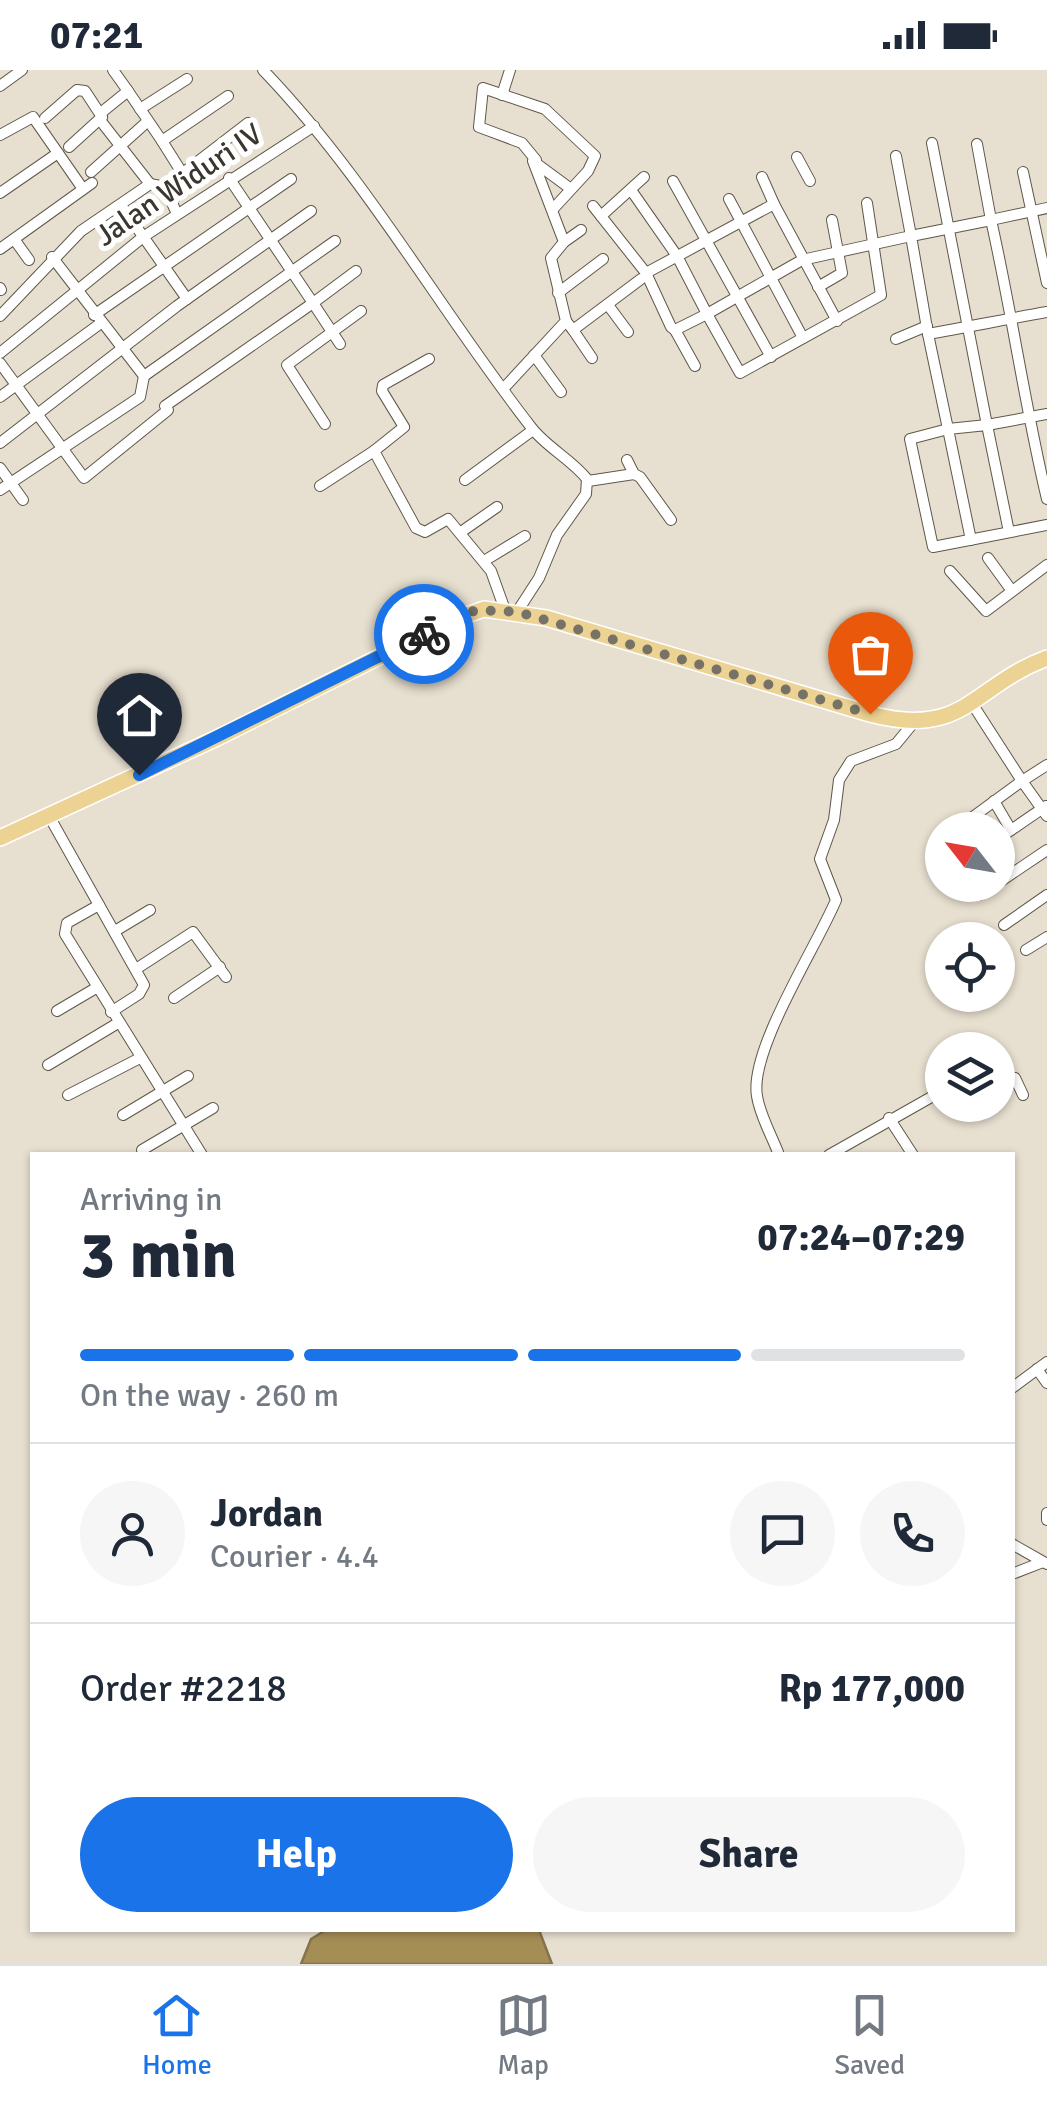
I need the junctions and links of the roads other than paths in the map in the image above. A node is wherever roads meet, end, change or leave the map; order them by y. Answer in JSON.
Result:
{"nodes":[{"id":1,"x":130,"y":70,"type":"edge"},
{"id":2,"x":264,"y":70,"type":"edge"},
{"id":3,"x":510,"y":70,"type":"edge"},
{"id":4,"x":14,"y":72,"type":"edge"},
{"id":5,"x":116,"y":74,"type":"edge"},
{"id":6,"x":186,"y":79,"type":"dead end"},
{"id":7,"x":0,"y":86,"type":"edge"},
{"id":8,"x":128,"y":91,"type":"junction"},
{"id":9,"x":502,"y":94,"type":"junction"},
{"id":10,"x":228,"y":96,"type":"dead end"},
{"id":11,"x":140,"y":109,"type":"junction"},
{"id":12,"x":101,"y":116,"type":"junction"},
{"id":13,"x":39,"y":118,"type":"junction"},
{"id":14,"x":148,"y":122,"type":"junction"},
{"id":15,"x":248,"y":123,"type":"dead end"},
{"id":16,"x":314,"y":126,"type":"junction"},
{"id":17,"x":0,"y":135,"type":"edge"},
{"id":18,"x":162,"y":141,"type":"junction"},
{"id":19,"x":932,"y":143,"type":"dead end"},
{"id":20,"x":977,"y":144,"type":"dead end"},
{"id":21,"x":121,"y":146,"type":"junction"},
{"id":22,"x":64,"y":150,"type":"junction"},
{"id":23,"x":896,"y":156,"type":"dead end"},
{"id":24,"x":797,"y":157,"type":"dead end"},
{"id":25,"x":536,"y":160,"type":"junction"},
{"id":26,"x":1023,"y":172,"type":"dead end"},
{"id":27,"x":182,"y":173,"type":"junction"},
{"id":28,"x":644,"y":176,"type":"dead end"},
{"id":29,"x":762,"y":176,"type":"dead end"},
{"id":30,"x":229,"y":178,"type":"junction"},
{"id":31,"x":291,"y":178,"type":"dead end"},
{"id":32,"x":89,"y":181,"type":"junction"},
{"id":33,"x":673,"y":181,"type":"dead end"},
{"id":34,"x":810,"y":182,"type":"dead end"},
{"id":35,"x":150,"y":184,"type":"junction"},
{"id":36,"x":572,"y":188,"type":"junction"},
{"id":37,"x":631,"y":190,"type":"junction"},
{"id":38,"x":0,"y":193,"type":"edge"},
{"id":39,"x":730,"y":199,"type":"dead end"},
{"id":40,"x":172,"y":200,"type":"junction"},
{"id":41,"x":867,"y":202,"type":"dead end"},
{"id":42,"x":774,"y":204,"type":"junction"},
{"id":43,"x":121,"y":205,"type":"junction"},
{"id":44,"x":593,"y":206,"type":"dead end"},
{"id":45,"x":1047,"y":208,"type":"edge"},
{"id":46,"x":250,"y":209,"type":"junction"},
{"id":47,"x":552,"y":209,"type":"junction"},
{"id":48,"x":311,"y":211,"type":"dead end"},
{"id":49,"x":1031,"y":211,"type":"junction"},
{"id":50,"x":177,"y":214,"type":"junction"},
{"id":51,"x":602,"y":216,"type":"junction"},
{"id":52,"x":741,"y":220,"type":"junction"},
{"id":53,"x":832,"y":220,"type":"dead end"},
{"id":54,"x":991,"y":220,"type":"junction"},
{"id":55,"x":581,"y":230,"type":"dead end"},
{"id":56,"x":950,"y":230,"type":"junction"},
{"id":57,"x":910,"y":236,"type":"junction"},
{"id":58,"x":144,"y":237,"type":"junction"},
{"id":59,"x":708,"y":237,"type":"junction"},
{"id":60,"x":14,"y":239,"type":"junction"},
{"id":61,"x":272,"y":241,"type":"junction"},
{"id":62,"x":335,"y":241,"type":"dead end"},
{"id":63,"x":564,"y":242,"type":"junction"},
{"id":64,"x":875,"y":244,"type":"junction"},
{"id":65,"x":0,"y":249,"type":"edge"},
{"id":66,"x":838,"y":252,"type":"junction"},
{"id":67,"x":677,"y":256,"type":"junction"},
{"id":68,"x":52,"y":257,"type":"junction"},
{"id":69,"x":603,"y":259,"type":"dead end"},
{"id":70,"x":29,"y":260,"type":"dead end"},
{"id":71,"x":802,"y":260,"type":"junction"},
{"id":72,"x":163,"y":268,"type":"junction"},
{"id":73,"x":292,"y":271,"type":"junction"},
{"id":74,"x":356,"y":271,"type":"dead end"},
{"id":75,"x":644,"y":276,"type":"junction"},
{"id":76,"x":771,"y":280,"type":"junction"},
{"id":77,"x":1047,"y":283,"type":"edge"},
{"id":78,"x":818,"y":287,"type":"junction"},
{"id":79,"x":74,"y":290,"type":"junction"},
{"id":80,"x":558,"y":293,"type":"junction"},
{"id":81,"x":740,"y":296,"type":"junction"},
{"id":82,"x":182,"y":302,"type":"junction"},
{"id":83,"x":314,"y":303,"type":"junction"},
{"id":84,"x":608,"y":305,"type":"junction"},
{"id":85,"x":361,"y":311,"type":"dead end"},
{"id":86,"x":1047,"y":312,"type":"edge"},
{"id":87,"x":706,"y":314,"type":"junction"},
{"id":88,"x":0,"y":316,"type":"edge"},
{"id":89,"x":1012,"y":318,"type":"junction"},
{"id":90,"x":97,"y":319,"type":"junction"},
{"id":91,"x":837,"y":321,"type":"junction"},
{"id":92,"x":570,"y":325,"type":"junction"},
{"id":93,"x":968,"y":327,"type":"junction"},
{"id":94,"x":675,"y":330,"type":"junction"},
{"id":95,"x":928,"y":330,"type":"junction"},
{"id":96,"x":332,"y":332,"type":"junction"},
{"id":97,"x":628,"y":332,"type":"dead end"},
{"id":98,"x":803,"y":338,"type":"junction"},
{"id":99,"x":896,"y":339,"type":"dead end"},
{"id":100,"x":340,"y":344,"type":"dead end"},
{"id":101,"x":120,"y":351,"type":"junction"},
{"id":102,"x":0,"y":353,"type":"edge"},
{"id":103,"x":534,"y":355,"type":"junction"},
{"id":104,"x":770,"y":357,"type":"junction"},
{"id":105,"x":592,"y":358,"type":"dead end"},
{"id":106,"x":429,"y":359,"type":"dead end"},
{"id":107,"x":0,"y":364,"type":"edge"},
{"id":108,"x":695,"y":366,"type":"dead end"},
{"id":109,"x":144,"y":376,"type":"junction"},
{"id":110,"x":16,"y":385,"type":"junction"},
{"id":111,"x":504,"y":388,"type":"junction"},
{"id":112,"x":561,"y":392,"type":"dead end"},
{"id":113,"x":0,"y":397,"type":"edge"},
{"id":114,"x":1047,"y":414,"type":"edge"},
{"id":115,"x":38,"y":416,"type":"junction"},
{"id":116,"x":1030,"y":417,"type":"junction"},
{"id":117,"x":325,"y":424,"type":"dead end"},
{"id":118,"x":987,"y":425,"type":"junction"},
{"id":119,"x":948,"y":429,"type":"junction"},
{"id":120,"x":534,"y":430,"type":"junction"},
{"id":121,"x":0,"y":444,"type":"edge"},
{"id":122,"x":62,"y":450,"type":"junction"},
{"id":123,"x":374,"y":452,"type":"junction"},
{"id":124,"x":628,"y":460,"type":"dead end"},
{"id":125,"x":0,"y":468,"type":"edge"},
{"id":126,"x":634,"y":474,"type":"junction"},
{"id":127,"x":465,"y":480,"type":"dead end"},
{"id":128,"x":588,"y":481,"type":"junction"},
{"id":129,"x":11,"y":482,"type":"junction"},
{"id":130,"x":320,"y":486,"type":"dead end"},
{"id":131,"x":0,"y":490,"type":"edge"},
{"id":132,"x":1047,"y":499,"type":"edge"},
{"id":133,"x":23,"y":500,"type":"dead end"},
{"id":134,"x":497,"y":507,"type":"dead end"},
{"id":135,"x":671,"y":520,"type":"dead end"},
{"id":136,"x":1047,"y":525,"type":"edge"},
{"id":137,"x":461,"y":532,"type":"junction"},
{"id":138,"x":1009,"y":532,"type":"junction"},
{"id":139,"x":525,"y":536,"type":"dead end"},
{"id":140,"x":972,"y":540,"type":"junction"},
{"id":141,"x":988,"y":558,"type":"dead end"},
{"id":142,"x":484,"y":560,"type":"junction"},
{"id":143,"x":1047,"y":565,"type":"edge"},
{"id":144,"x":950,"y":571,"type":"dead end"},
{"id":145,"x":1012,"y":591,"type":"junction"},
{"id":146,"x":511,"y":611,"type":"junction"},
{"id":147,"x":1047,"y":658,"type":"edge"},
{"id":148,"x":973,"y":705,"type":"junction"},
{"id":149,"x":914,"y":722,"type":"junction"},
{"id":150,"x":1047,"y":765,"type":"edge"},
{"id":151,"x":1022,"y":781,"type":"junction"},
{"id":152,"x":994,"y":801,"type":"junction"},
{"id":153,"x":1045,"y":810,"type":"edge"},
{"id":154,"x":981,"y":812,"type":"edge"},
{"id":155,"x":1000,"y":812,"type":"edge"},
{"id":156,"x":49,"y":816,"type":"junction"},
{"id":157,"x":1015,"y":828,"type":"edge"},
{"id":158,"x":0,"y":838,"type":"edge"},
{"id":159,"x":1047,"y":850,"type":"edge"},
{"id":160,"x":1015,"y":870,"type":"edge"},
{"id":161,"x":1047,"y":895,"type":"edge"},
{"id":162,"x":99,"y":905,"type":"junction"},
{"id":163,"x":150,"y":910,"type":"dead end"},
{"id":164,"x":1008,"y":922,"type":"edge"},
{"id":165,"x":114,"y":931,"type":"junction"},
{"id":166,"x":1047,"y":937,"type":"edge"},
{"id":167,"x":1026,"y":950,"type":"dead end"},
{"id":168,"x":136,"y":970,"type":"junction"},
{"id":169,"x":96,"y":988,"type":"junction"},
{"id":170,"x":174,"y":998,"type":"dead end"},
{"id":171,"x":57,"y":1012,"type":"dead end"},
{"id":172,"x":114,"y":1018,"type":"junction"},
{"id":173,"x":140,"y":1058,"type":"junction"},
{"id":174,"x":48,"y":1065,"type":"dead end"},
{"id":175,"x":188,"y":1076,"type":"dead end"},
{"id":176,"x":1015,"y":1078,"type":"edge"},
{"id":177,"x":161,"y":1093,"type":"junction"},
{"id":178,"x":68,"y":1095,"type":"dead end"},
{"id":179,"x":1024,"y":1096,"type":"dead end"},
{"id":180,"x":925,"y":1100,"type":"edge"},
{"id":181,"x":213,"y":1108,"type":"dead end"},
{"id":182,"x":122,"y":1114,"type":"dead end"},
{"id":183,"x":888,"y":1118,"type":"junction"},
{"id":184,"x":183,"y":1126,"type":"junction"},
{"id":185,"x":142,"y":1150,"type":"dead end"},
{"id":186,"x":200,"y":1152,"type":"edge"},
{"id":187,"x":778,"y":1152,"type":"edge"},
{"id":188,"x":834,"y":1152,"type":"edge"},
{"id":189,"x":911,"y":1152,"type":"edge"},
{"id":190,"x":1042,"y":1366,"type":"edge"},
{"id":191,"x":1047,"y":1382,"type":"edge"},
{"id":192,"x":1015,"y":1386,"type":"edge"},
{"id":193,"x":1015,"y":1546,"type":"edge"},
{"id":194,"x":1045,"y":1563,"type":"edge"},
{"id":195,"x":1015,"y":1573,"type":"edge"}],
"edges":[{"from":1,"to":5,"type":"street"},
{"from":2,"to":16,"type":"street"},
{"from":3,"to":9,"type":"street"},
{"from":4,"to":7,"type":"street"},
{"from":5,"to":8,"type":"street"},
{"from":6,"to":11,"type":"street"},
{"from":8,"to":11,"type":"street"},
{"from":8,"to":12,"type":"street"},
{"from":9,"to":25,"type":"street"},
{"from":9,"to":36,"type":"street"},
{"from":10,"to":18,"type":"street"},
{"from":11,"to":14,"type":"street"},
{"from":12,"to":13,"type":"street"},
{"from":12,"to":21,"type":"street"},
{"from":12,"to":22,"type":"street"},
{"from":13,"to":17,"type":"street"},
{"from":13,"to":22,"type":"street"},
{"from":14,"to":18,"type":"street"},
{"from":14,"to":21,"type":"street"},
{"from":15,"to":27,"type":"street"},
{"from":16,"to":30,"type":"street","name":"Jalan Widuri IV"},
{"from":16,"to":111,"type":"street"},
{"from":18,"to":27,"type":"street"},
{"from":19,"to":56,"type":"street"},
{"from":20,"to":54,"type":"street"},
{"from":21,"to":32,"type":"street"},
{"from":21,"to":35,"type":"street"},
{"from":22,"to":32,"type":"street"},
{"from":22,"to":38,"type":"street"},
{"from":23,"to":57,"type":"street"},
{"from":24,"to":34,"type":"street"},
{"from":25,"to":36,"type":"street"},
{"from":25,"to":47,"type":"street"},
{"from":26,"to":49,"type":"street"},
{"from":27,"to":40,"type":"street"},
{"from":28,"to":37,"type":"street"},
{"from":29,"to":42,"type":"street"},
{"from":30,"to":46,"type":"street"},
{"from":30,"to":50,"type":"street","name":"Jalan Widuri IV"},
{"from":31,"to":46,"type":"street"},
{"from":32,"to":60,"type":"street"},
{"from":33,"to":59,"type":"street"},
{"from":35,"to":40,"type":"street"},
{"from":35,"to":43,"type":"street"},
{"from":36,"to":47,"type":"street"},
{"from":37,"to":51,"type":"street"},
{"from":37,"to":67,"type":"street"},
{"from":39,"to":52,"type":"street"},
{"from":40,"to":50,"type":"street"},
{"from":41,"to":64,"type":"street"},
{"from":42,"to":52,"type":"street"},
{"from":42,"to":71,"type":"street"},
{"from":43,"to":58,"type":"street"},
{"from":43,"to":68,"type":"street"},
{"from":44,"to":51,"type":"street"},
{"from":45,"to":49,"type":"street"},
{"from":46,"to":61,"type":"street"},
{"from":46,"to":72,"type":"street"},
{"from":47,"to":63,"type":"street"},
{"from":48,"to":61,"type":"street"},
{"from":49,"to":54,"type":"street"},
{"from":49,"to":77,"type":"street"},
{"from":50,"to":58,"type":"street","name":"Jalan Widuri IV"},
{"from":51,"to":75,"type":"street"},
{"from":52,"to":59,"type":"street"},
{"from":52,"to":76,"type":"street"},
{"from":53,"to":66,"type":"street"},
{"from":54,"to":56,"type":"street"},
{"from":54,"to":89,"type":"street"},
{"from":55,"to":63,"type":"street"},
{"from":56,"to":57,"type":"street"},
{"from":56,"to":93,"type":"street"},
{"from":57,"to":64,"type":"street"},
{"from":57,"to":95,"type":"street"},
{"from":58,"to":72,"type":"street"},
{"from":58,"to":79,"type":"street","name":"Jalan Widuri IV"},
{"from":59,"to":67,"type":"street"},
{"from":59,"to":81,"type":"street"},
{"from":60,"to":65,"type":"street"},
{"from":60,"to":70,"type":"street"},
{"from":61,"to":73,"type":"street"},
{"from":61,"to":82,"type":"street"},
{"from":62,"to":73,"type":"street"},
{"from":63,"to":80,"type":"street"},
{"from":64,"to":66,"type":"street"},
{"from":64,"to":91,"type":"street"},
{"from":66,"to":71,"type":"street"},
{"from":66,"to":78,"type":"street"},
{"from":67,"to":75,"type":"street"},
{"from":67,"to":87,"type":"street"},
{"from":68,"to":79,"type":"street"},
{"from":68,"to":88,"type":"street"},
{"from":69,"to":80,"type":"street"},
{"from":71,"to":76,"type":"street"},
{"from":71,"to":78,"type":"street"},
{"from":72,"to":82,"type":"street"},
{"from":72,"to":90,"type":"street"},
{"from":73,"to":83,"type":"street"},
{"from":73,"to":109,"type":"street"},
{"from":74,"to":83,"type":"street"},
{"from":75,"to":84,"type":"street"},
{"from":75,"to":94,"type":"street"},
{"from":76,"to":81,"type":"street"},
{"from":76,"to":98,"type":"street"},
{"from":78,"to":91,"type":"street"},
{"from":79,"to":90,"type":"street"},
{"from":79,"to":102,"type":"street","name":"Jalan Widuri IV"},
{"from":80,"to":92,"type":"street"},
{"from":81,"to":87,"type":"street"},
{"from":81,"to":104,"type":"street"},
{"from":82,"to":101,"type":"street"},
{"from":83,"to":96,"type":"street"},
{"from":83,"to":122,"type":"street"},
{"from":84,"to":92,"type":"street"},
{"from":84,"to":97,"type":"street"},
{"from":85,"to":96,"type":"street"},
{"from":86,"to":89,"type":"street"},
{"from":87,"to":94,"type":"street"},
{"from":87,"to":104,"type":"street"},
{"from":89,"to":93,"type":"street"},
{"from":89,"to":116,"type":"street"},
{"from":90,"to":101,"type":"street"},
{"from":90,"to":110,"type":"street"},
{"from":91,"to":98,"type":"street"},
{"from":92,"to":103,"type":"street"},
{"from":92,"to":105,"type":"street"},
{"from":93,"to":95,"type":"street"},
{"from":93,"to":118,"type":"street"},
{"from":94,"to":108,"type":"street"},
{"from":95,"to":99,"type":"street"},
{"from":95,"to":119,"type":"street"},
{"from":96,"to":100,"type":"street"},
{"from":96,"to":117,"type":"street"},
{"from":98,"to":104,"type":"street"},
{"from":101,"to":109,"type":"street"},
{"from":101,"to":115,"type":"street"},
{"from":103,"to":111,"type":"street"},
{"from":103,"to":112,"type":"street"},
{"from":106,"to":123,"type":"street"},
{"from":107,"to":110,"type":"street"},
{"from":109,"to":122,"type":"street"},
{"from":110,"to":113,"type":"street"},
{"from":110,"to":115,"type":"street"},
{"from":111,"to":120,"type":"street"},
{"from":114,"to":116,"type":"street"},
{"from":115,"to":121,"type":"street"},
{"from":115,"to":122,"type":"street"},
{"from":116,"to":118,"type":"street"},
{"from":116,"to":132,"type":"street"},
{"from":118,"to":119,"type":"street"},
{"from":118,"to":138,"type":"street"},
{"from":119,"to":140,"type":"street"},
{"from":119,"to":140,"type":"street"},
{"from":120,"to":127,"type":"street"},
{"from":120,"to":128,"type":"street"},
{"from":122,"to":129,"type":"street"},
{"from":123,"to":130,"type":"street"},
{"from":123,"to":137,"type":"street"},
{"from":124,"to":126,"type":"street"},
{"from":125,"to":129,"type":"street"},
{"from":126,"to":128,"type":"street"},
{"from":126,"to":135,"type":"street"},
{"from":128,"to":146,"type":"street"},
{"from":129,"to":131,"type":"street"},
{"from":129,"to":133,"type":"street"},
{"from":134,"to":137,"type":"street"},
{"from":136,"to":138,"type":"street"},
{"from":137,"to":142,"type":"street"},
{"from":138,"to":140,"type":"street"},
{"from":139,"to":142,"type":"street"},
{"from":141,"to":145,"type":"street"},
{"from":142,"to":146,"type":"street"},
{"from":143,"to":145,"type":"street"},
{"from":144,"to":145,"type":"street"},
{"from":146,"to":149,"type":"main road"},
{"from":146,"to":156,"type":"main road"},
{"from":147,"to":148,"type":"main road"},
{"from":148,"to":149,"type":"main road"},
{"from":148,"to":151,"type":"street"},
{"from":149,"to":187,"type":"street"},
{"from":150,"to":151,"type":"street"},
{"from":151,"to":152,"type":"street"},
{"from":151,"to":153,"type":"street"},
{"from":152,"to":154,"type":"street"},
{"from":152,"to":155,"type":"street"},
{"from":153,"to":157,"type":"street"},
{"from":156,"to":158,"type":"main road"},
{"from":156,"to":162,"type":"street"},
{"from":159,"to":160,"type":"street"},
{"from":161,"to":164,"type":"street"},
{"from":162,"to":165,"type":"street"},
{"from":162,"to":169,"type":"street"},
{"from":163,"to":165,"type":"street"},
{"from":165,"to":168,"type":"street"},
{"from":166,"to":167,"type":"street"},
{"from":168,"to":170,"type":"street"},
{"from":168,"to":172,"type":"street"},
{"from":169,"to":171,"type":"street"},
{"from":169,"to":172,"type":"street"},
{"from":172,"to":173,"type":"street"},
{"from":172,"to":174,"type":"street"},
{"from":173,"to":177,"type":"street"},
{"from":173,"to":178,"type":"street"},
{"from":175,"to":177,"type":"street"},
{"from":176,"to":179,"type":"street"},
{"from":177,"to":182,"type":"street"},
{"from":177,"to":184,"type":"street"},
{"from":180,"to":183,"type":"street"},
{"from":181,"to":184,"type":"street"},
{"from":183,"to":188,"type":"street"},
{"from":183,"to":189,"type":"street"},
{"from":184,"to":185,"type":"street"},
{"from":184,"to":186,"type":"street"},
{"from":190,"to":191,"type":"street"},
{"from":190,"to":192,"type":"street"},
{"from":193,"to":194,"type":"street"},
{"from":194,"to":195,"type":"street"}]}
